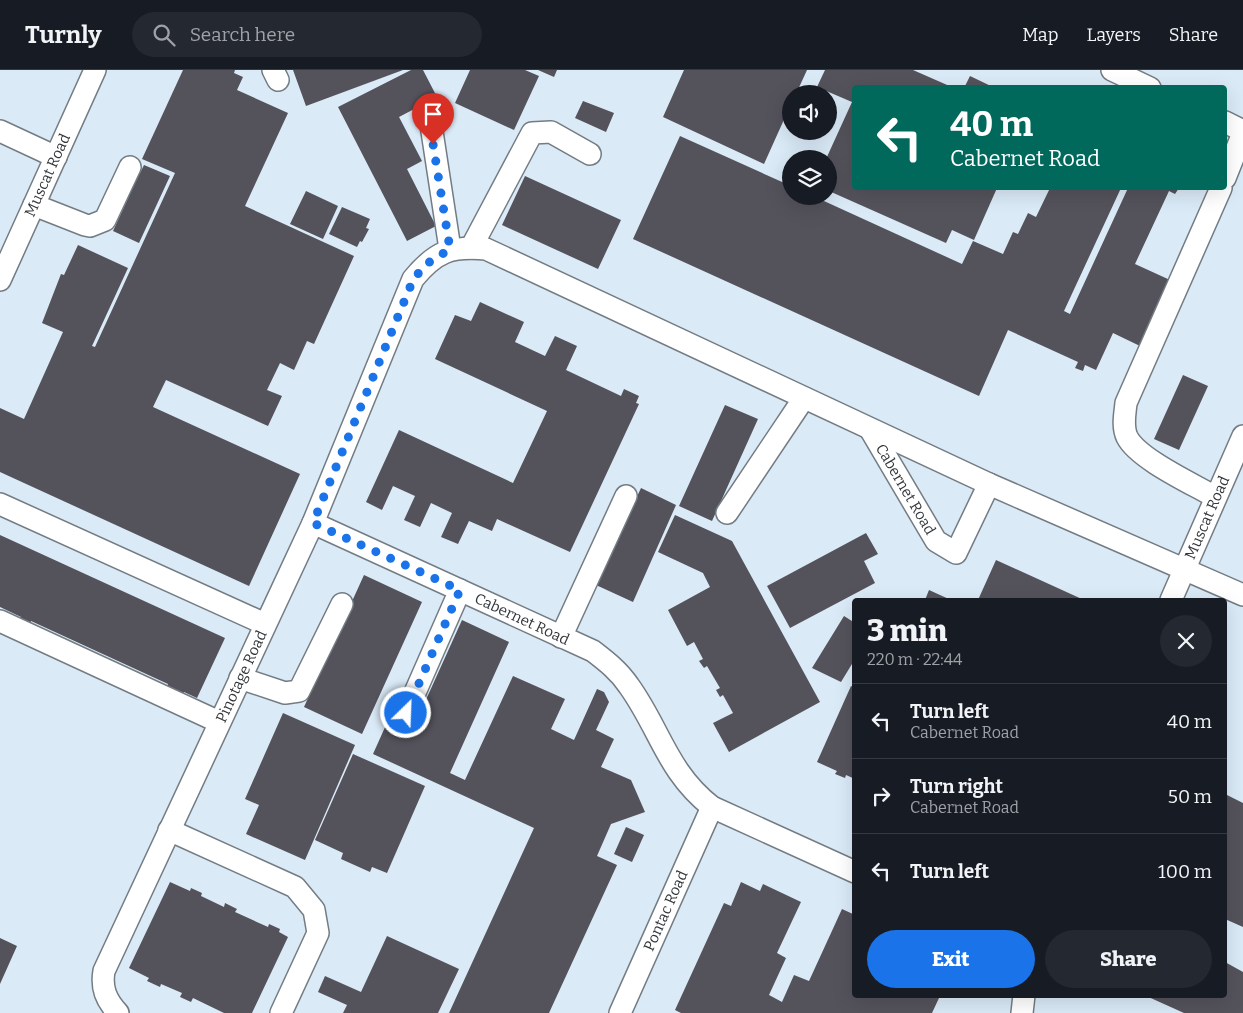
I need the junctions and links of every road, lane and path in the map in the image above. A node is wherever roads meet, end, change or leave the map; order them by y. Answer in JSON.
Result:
{"nodes":[{"id":1,"x":95,"y":70,"type":"edge"},
{"id":2,"x":1112,"y":70,"type":"edge"},
{"id":3,"x":1144,"y":85,"type":"edge"},
{"id":4,"x":430,"y":112,"type":"dead end"},
{"id":5,"x":1227,"y":123,"type":"edge"},
{"id":6,"x":0,"y":131,"type":"edge"},
{"id":7,"x":1243,"y":132,"type":"edge"},
{"id":8,"x":590,"y":154,"type":"dead end"},
{"id":9,"x":56,"y":157,"type":"junction"},
{"id":10,"x":130,"y":167,"type":"dead end"},
{"id":11,"x":1227,"y":173,"type":"edge"},
{"id":12,"x":1220,"y":190,"type":"edge"},
{"id":13,"x":34,"y":204,"type":"junction"},
{"id":14,"x":460,"y":248,"type":"junction"},
{"id":15,"x":0,"y":280,"type":"edge"},
{"id":16,"x":804,"y":398,"type":"junction"},
{"id":17,"x":870,"y":429,"type":"junction"},
{"id":18,"x":1243,"y":436,"type":"edge"},
{"id":19,"x":989,"y":484,"type":"junction"},
{"id":20,"x":626,"y":496,"type":"dead end"},
{"id":21,"x":1215,"y":497,"type":"junction"},
{"id":22,"x":0,"y":504,"type":"edge"},
{"id":23,"x":727,"y":513,"type":"dead end"},
{"id":24,"x":313,"y":523,"type":"junction"},
{"id":25,"x":1185,"y":569,"type":"junction"},
{"id":26,"x":460,"y":590,"type":"junction"},
{"id":27,"x":1243,"y":595,"type":"edge"},
{"id":28,"x":1172,"y":598,"type":"edge"},
{"id":29,"x":342,"y":604,"type":"dead end"},
{"id":30,"x":0,"y":621,"type":"edge"},
{"id":31,"x":265,"y":624,"type":"junction"},
{"id":32,"x":561,"y":637,"type":"junction"},
{"id":33,"x":240,"y":678,"type":"junction"},
{"id":34,"x":406,"y":713,"type":"dead end"},
{"id":35,"x":219,"y":722,"type":"junction"},
{"id":36,"x":712,"y":807,"type":"junction"},
{"id":37,"x":169,"y":830,"type":"junction"},
{"id":38,"x":852,"y":871,"type":"edge"},
{"id":39,"x":1024,"y":998,"type":"edge"},
{"id":40,"x":118,"y":1013,"type":"edge"},
{"id":41,"x":281,"y":1013,"type":"edge"},
{"id":42,"x":620,"y":1013,"type":"edge"},
{"id":43,"x":1022,"y":1013,"type":"edge"}],
"edges":[{"from":1,"to":9,"type":"street","name":"Muscat Road"},
{"from":2,"to":3,"type":"street"},
{"from":4,"to":14,"type":"street"},
{"from":5,"to":7,"type":"street"},
{"from":6,"to":9,"type":"street"},
{"from":7,"to":11,"type":"street"},
{"from":8,"to":14,"type":"street"},
{"from":9,"to":13,"type":"street","name":"Muscat Road"},
{"from":10,"to":13,"type":"street"},
{"from":12,"to":21,"type":"street"},
{"from":13,"to":15,"type":"street","name":"Muscat Road"},
{"from":14,"to":16,"type":"street","name":"Cabernet Road"},
{"from":14,"to":24,"type":"street"},
{"from":16,"to":17,"type":"street","name":"Cabernet Road"},
{"from":16,"to":23,"type":"street"},
{"from":17,"to":19,"type":"street","name":"Cabernet Road"},
{"from":17,"to":19,"type":"street","name":"Cabernet Road"},
{"from":18,"to":21,"type":"street","name":"Muscat Road"},
{"from":19,"to":25,"type":"street","name":"Cabernet Road"},
{"from":20,"to":32,"type":"street"},
{"from":21,"to":25,"type":"street","name":"Muscat Road"},
{"from":22,"to":31,"type":"street"},
{"from":24,"to":26,"type":"street","name":"Cabernet Road"},
{"from":24,"to":31,"type":"street","name":"Pinotage Road"},
{"from":25,"to":27,"type":"street","name":"Cabernet Road"},
{"from":25,"to":28,"type":"street","name":"Muscat Road"},
{"from":26,"to":32,"type":"street","name":"Cabernet Road"},
{"from":26,"to":34,"type":"street"},
{"from":29,"to":33,"type":"street"},
{"from":30,"to":35,"type":"street"},
{"from":31,"to":33,"type":"street","name":"Pinotage Road"},
{"from":32,"to":36,"type":"street","name":"Cabernet Road"},
{"from":33,"to":35,"type":"street","name":"Pinotage Road"},
{"from":35,"to":37,"type":"street","name":"Pinotage Road"},
{"from":36,"to":38,"type":"street","name":"Cabernet Road"},
{"from":36,"to":42,"type":"street","name":"Pontac Road"},
{"from":37,"to":40,"type":"street","name":"Pinotage Road"},
{"from":37,"to":41,"type":"street"},
{"from":39,"to":43,"type":"street"}]}
